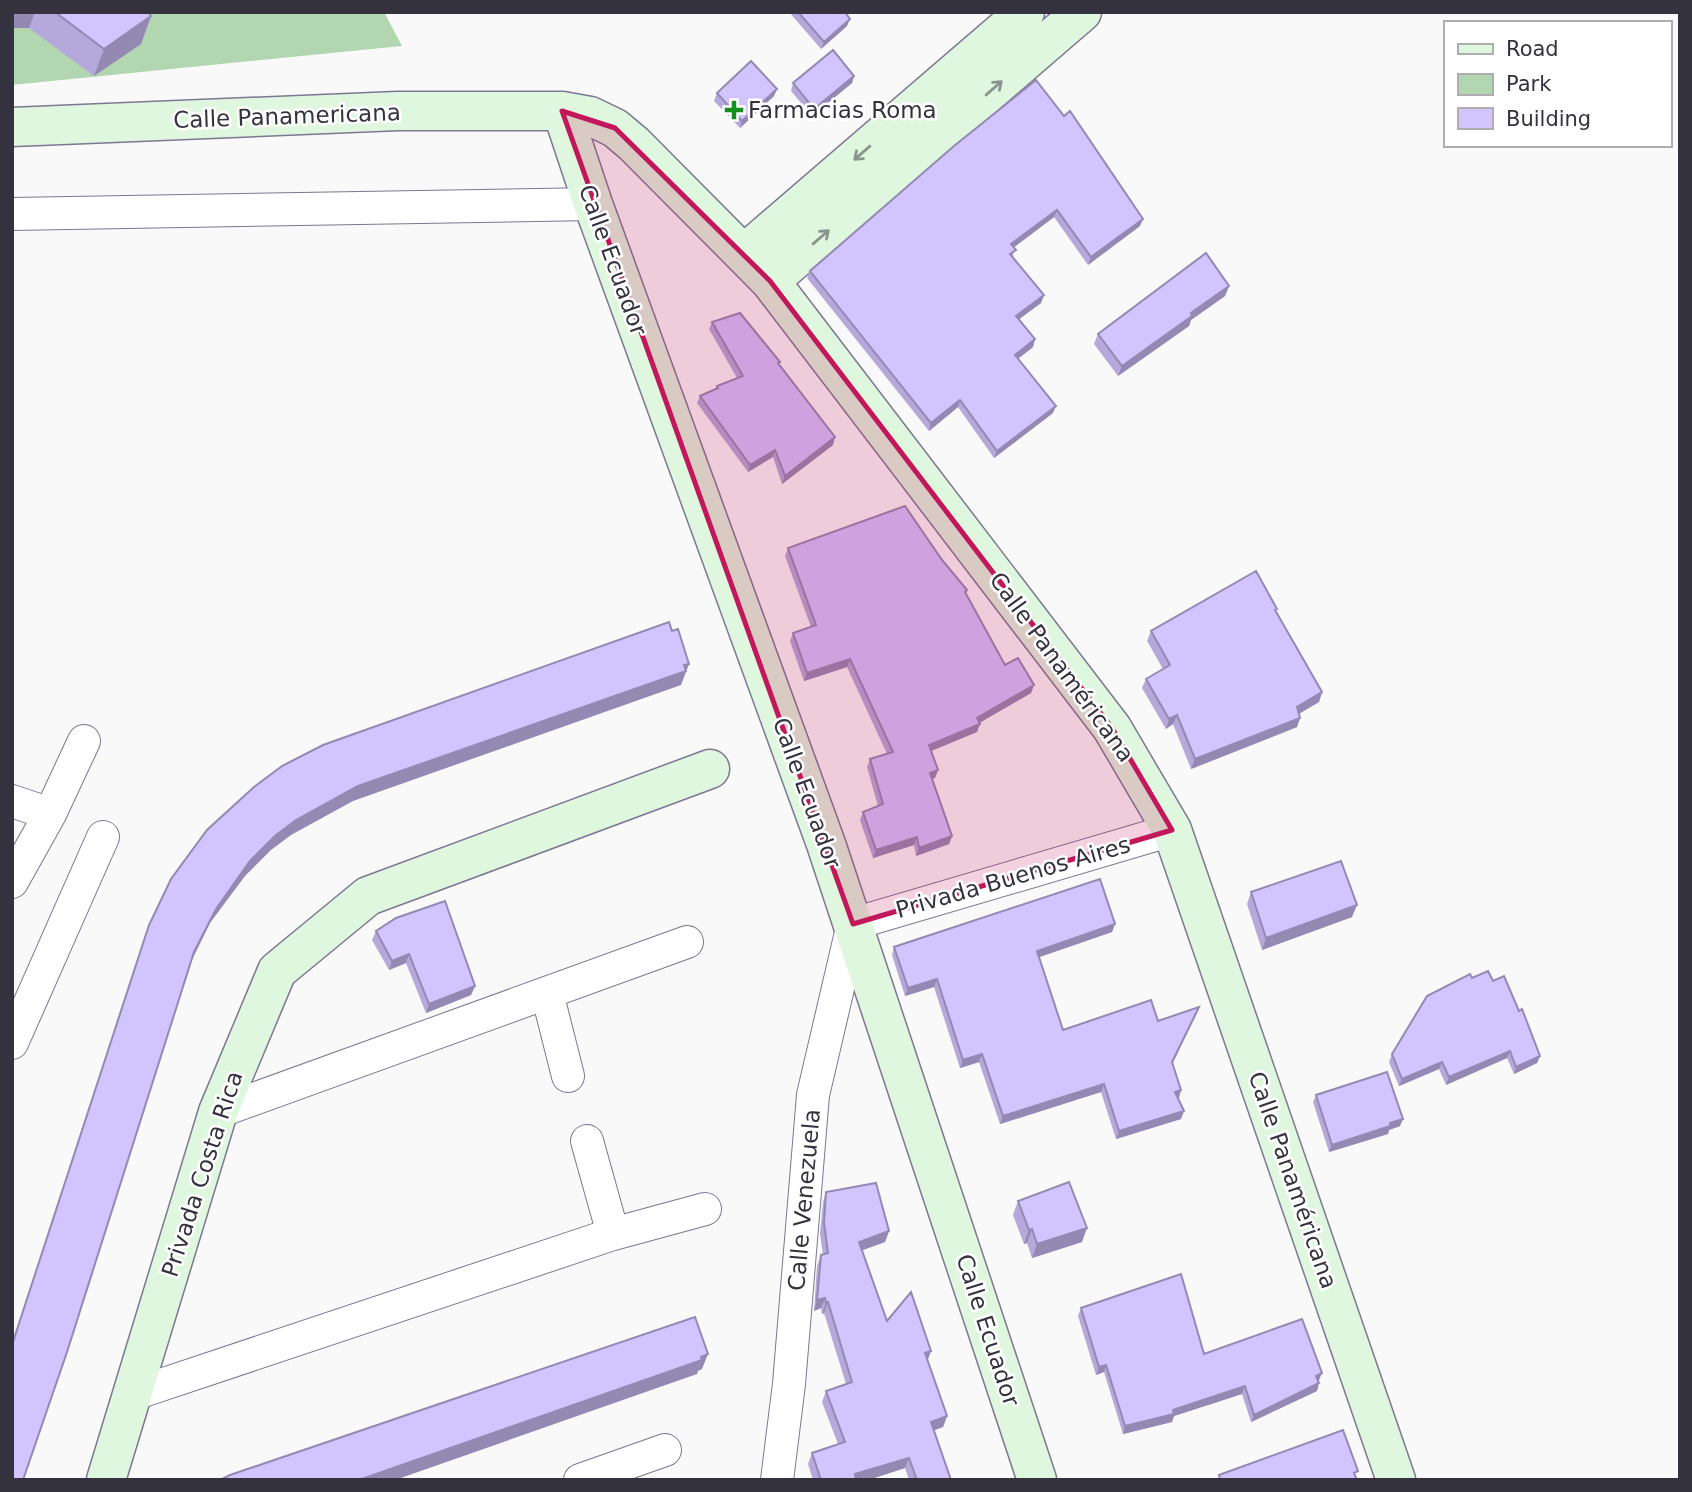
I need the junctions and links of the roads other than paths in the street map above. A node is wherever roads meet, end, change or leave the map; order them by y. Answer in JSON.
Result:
{"nodes":[{"id":1,"x":1025,"y":12,"type":"edge"},
{"id":2,"x":1082,"y":12,"type":"edge"},
{"id":3,"x":562,"y":111,"type":"junction"},
{"id":4,"x":12,"y":127,"type":"edge"},
{"id":5,"x":593,"y":204,"type":"junction"},
{"id":6,"x":12,"y":214,"type":"edge"},
{"id":7,"x":757,"y":267,"type":"junction"},
{"id":8,"x":84,"y":741,"type":"dead end"},
{"id":9,"x":710,"y":769,"type":"dead end"},
{"id":10,"x":12,"y":801,"type":"edge"},
{"id":11,"x":50,"y":814,"type":"junction"},
{"id":12,"x":1172,"y":831,"type":"junction"},
{"id":13,"x":103,"y":837,"type":"dead end"},
{"id":14,"x":12,"y":882,"type":"edge"},
{"id":15,"x":853,"y":924,"type":"junction"},
{"id":16,"x":687,"y":942,"type":"dead end"},
{"id":17,"x":547,"y":993,"type":"junction"},
{"id":18,"x":12,"y":1043,"type":"edge"},
{"id":19,"x":568,"y":1076,"type":"dead end"},
{"id":20,"x":218,"y":1112,"type":"junction"},
{"id":21,"x":587,"y":1141,"type":"dead end"},
{"id":22,"x":705,"y":1209,"type":"dead end"},
{"id":23,"x":613,"y":1234,"type":"junction"},
{"id":24,"x":131,"y":1395,"type":"junction"},
{"id":25,"x":665,"y":1450,"type":"dead end"},
{"id":26,"x":106,"y":1480,"type":"edge"},
{"id":27,"x":580,"y":1480,"type":"edge"},
{"id":28,"x":777,"y":1480,"type":"edge"},
{"id":29,"x":1037,"y":1480,"type":"edge"},
{"id":30,"x":1396,"y":1480,"type":"edge"}],
"edges":[{"from":1,"to":7,"type":"street","one_way":true},
{"from":7,"to":2,"type":"street","one_way":true},
{"from":3,"to":4,"type":"street","name":"Calle Panamericana"},
{"from":3,"to":5,"type":"street","name":"Calle Ecuador"},
{"from":3,"to":7,"type":"street","name":"Calle Panaméricana"},
{"from":5,"to":6,"type":"street"},
{"from":5,"to":15,"type":"street","name":"Calle Ecuador"},
{"from":7,"to":12,"type":"street","name":"Calle Panaméricana"},
{"from":8,"to":11,"type":"street"},
{"from":9,"to":20,"type":"street","name":"Privada Costa Rica"},
{"from":10,"to":11,"type":"street"},
{"from":11,"to":14,"type":"street"},
{"from":12,"to":15,"type":"street","name":"Privada Buenos Aires"},
{"from":12,"to":30,"type":"street","name":"Calle Panaméricana"},
{"from":13,"to":18,"type":"street"},
{"from":15,"to":28,"type":"street","name":"Calle Venezuela"},
{"from":15,"to":29,"type":"street","name":"Calle Ecuador"},
{"from":16,"to":17,"type":"street"},
{"from":17,"to":19,"type":"street"},
{"from":17,"to":20,"type":"street"},
{"from":20,"to":24,"type":"street","name":"Privada Costa Rica"},
{"from":21,"to":23,"type":"street"},
{"from":22,"to":23,"type":"street"},
{"from":23,"to":24,"type":"street"},
{"from":24,"to":26,"type":"street","name":"Privada Costa Rica"},
{"from":25,"to":27,"type":"street"}]}
